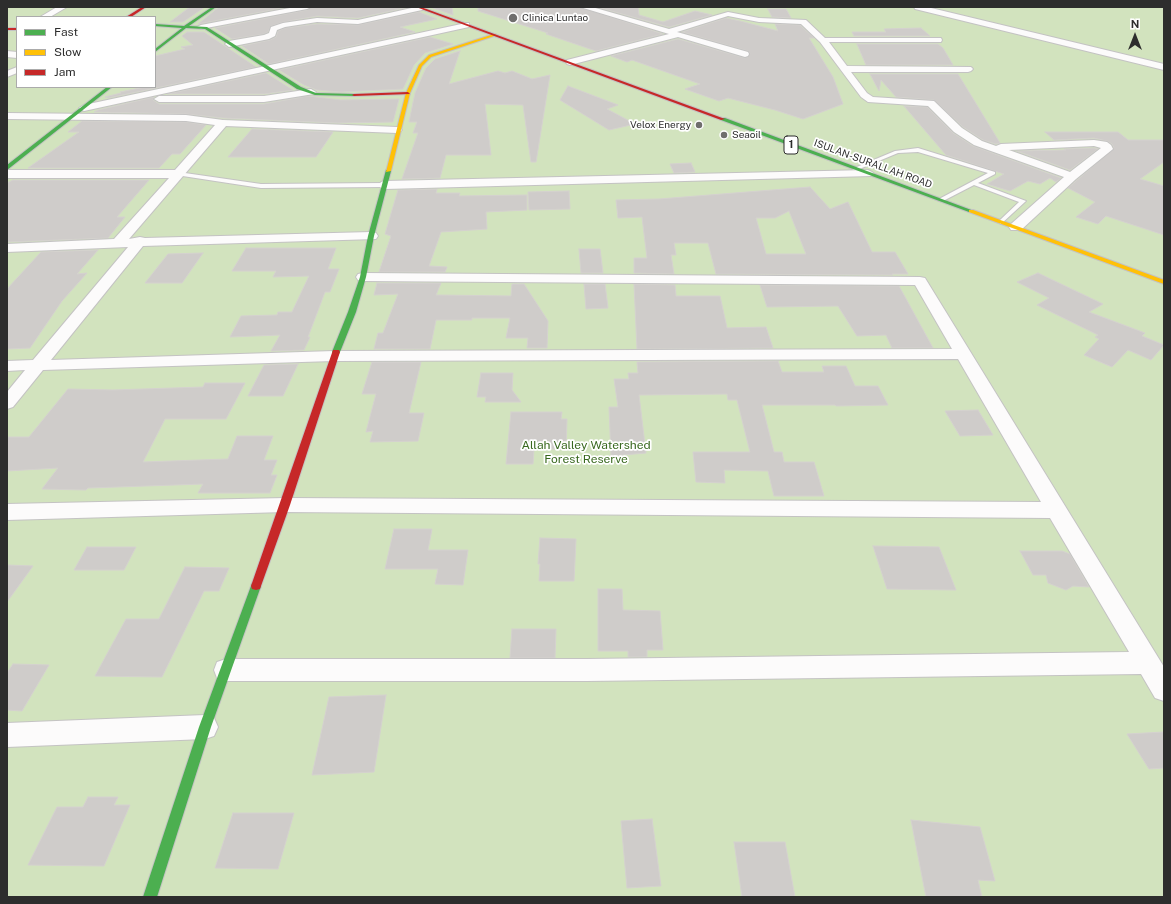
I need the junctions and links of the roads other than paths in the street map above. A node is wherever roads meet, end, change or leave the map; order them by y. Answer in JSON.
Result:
{"nodes":[{"id":1,"x":63,"y":7,"type":"edge"},
{"id":2,"x":144,"y":7,"type":"edge"},
{"id":3,"x":214,"y":7,"type":"edge"},
{"id":4,"x":307,"y":7,"type":"edge"},
{"id":5,"x":584,"y":7,"type":"edge"},
{"id":6,"x":918,"y":7,"type":"edge"},
{"id":7,"x":420,"y":8,"type":"edge"},
{"id":8,"x":46,"y":16,"type":"edge"},
{"id":9,"x":130,"y":16,"type":"edge"},
{"id":10,"x":466,"y":24,"type":"junction"},
{"id":11,"x":156,"y":25,"type":"edge"},
{"id":12,"x":186,"y":26,"type":"junction"},
{"id":13,"x":201,"y":27,"type":"junction"},
{"id":14,"x":672,"y":33,"type":"junction"},
{"id":15,"x":495,"y":35,"type":"junction"},
{"id":16,"x":823,"y":40,"type":"junction"},
{"id":17,"x":938,"y":40,"type":"dead end"},
{"id":18,"x":229,"y":44,"type":"junction"},
{"id":19,"x":156,"y":50,"type":"edge"},
{"id":20,"x":745,"y":54,"type":"dead end"},
{"id":21,"x":570,"y":62,"type":"junction"},
{"id":22,"x":1164,"y":67,"type":"edge"},
{"id":23,"x":266,"y":68,"type":"junction"},
{"id":24,"x":844,"y":69,"type":"junction"},
{"id":25,"x":968,"y":69,"type":"dead end"},
{"id":26,"x":109,"y":88,"type":"edge"},
{"id":27,"x":311,"y":92,"type":"junction"},
{"id":28,"x":408,"y":93,"type":"junction"},
{"id":29,"x":136,"y":96,"type":"junction"},
{"id":30,"x":84,"y":108,"type":"junction"},
{"id":31,"x":7,"y":116,"type":"edge"},
{"id":32,"x":73,"y":116,"type":"junction"},
{"id":33,"x":223,"y":123,"type":"junction"},
{"id":34,"x":397,"y":130,"type":"junction"},
{"id":35,"x":989,"y":147,"type":"junction"},
{"id":36,"x":7,"y":168,"type":"edge"},
{"id":37,"x":855,"y":169,"type":"junction"},
{"id":38,"x":7,"y":174,"type":"edge"},
{"id":39,"x":178,"y":174,"type":"junction"},
{"id":40,"x":868,"y":174,"type":"junction"},
{"id":41,"x":1072,"y":176,"type":"junction"},
{"id":42,"x":973,"y":184,"type":"junction"},
{"id":43,"x":385,"y":185,"type":"junction"},
{"id":44,"x":941,"y":200,"type":"junction"},
{"id":45,"x":1001,"y":222,"type":"junction"},
{"id":46,"x":1016,"y":227,"type":"junction"},
{"id":47,"x":371,"y":236,"type":"junction"},
{"id":48,"x":140,"y":241,"type":"junction"},
{"id":49,"x":118,"y":243,"type":"junction"},
{"id":50,"x":7,"y":248,"type":"edge"},
{"id":51,"x":363,"y":277,"type":"junction"},
{"id":52,"x":1164,"y":282,"type":"edge"},
{"id":53,"x":964,"y":354,"type":"junction"},
{"id":54,"x":334,"y":356,"type":"junction"},
{"id":55,"x":39,"y":365,"type":"junction"},
{"id":56,"x":7,"y":366,"type":"edge"},
{"id":57,"x":7,"y":403,"type":"edge"},
{"id":58,"x":284,"y":505,"type":"junction"},
{"id":59,"x":1056,"y":510,"type":"junction"},
{"id":60,"x":7,"y":512,"type":"edge"},
{"id":61,"x":1148,"y":663,"type":"junction"},
{"id":62,"x":226,"y":670,"type":"junction"},
{"id":63,"x":1164,"y":690,"type":"edge"},
{"id":64,"x":205,"y":727,"type":"junction"},
{"id":65,"x":7,"y":735,"type":"edge"},
{"id":66,"x":150,"y":897,"type":"edge"}],
"edges":[{"from":1,"to":8,"type":"street"},
{"from":2,"to":9,"type":"main road"},
{"from":3,"to":12,"type":"main road"},
{"from":4,"to":13,"type":"street"},
{"from":5,"to":14,"type":"street"},
{"from":6,"to":22,"type":"street"},
{"from":7,"to":10,"type":"main road","name":"ISULAN-SURALLAH ROAD","number":"1"},
{"from":7,"to":18,"type":"street"},
{"from":10,"to":15,"type":"main road","name":"ISULAN-SURALLAH ROAD","number":"1"},
{"from":10,"to":23,"type":"street"},
{"from":11,"to":12,"type":"main road"},
{"from":12,"to":13,"type":"main road"},
{"from":12,"to":19,"type":"main road"},
{"from":13,"to":18,"type":"main road"},
{"from":14,"to":16,"type":"street"},
{"from":14,"to":20,"type":"street"},
{"from":14,"to":21,"type":"street"},
{"from":15,"to":21,"type":"main road","name":"ISULAN-SURALLAH ROAD","number":"1"},
{"from":15,"to":28,"type":"main road"},
{"from":16,"to":17,"type":"street"},
{"from":16,"to":24,"type":"street"},
{"from":18,"to":23,"type":"main road"},
{"from":21,"to":37,"type":"main road","name":"ISULAN-SURALLAH ROAD","number":"1"},
{"from":23,"to":27,"type":"main road"},
{"from":23,"to":29,"type":"street"},
{"from":24,"to":25,"type":"street"},
{"from":24,"to":35,"type":"street"},
{"from":26,"to":30,"type":"main road"},
{"from":27,"to":28,"type":"main road"},
{"from":27,"to":29,"type":"street"},
{"from":28,"to":34,"type":"main road"},
{"from":29,"to":30,"type":"street"},
{"from":30,"to":32,"type":"main road"},
{"from":31,"to":32,"type":"street"},
{"from":32,"to":33,"type":"street"},
{"from":32,"to":36,"type":"main road"},
{"from":33,"to":34,"type":"street"},
{"from":33,"to":39,"type":"street"},
{"from":34,"to":43,"type":"main road"},
{"from":35,"to":41,"type":"street"},
{"from":35,"to":41,"type":"street"},
{"from":37,"to":40,"type":"main road","name":"ISULAN-SURALLAH ROAD","number":"1"},
{"from":37,"to":42,"type":"lane"},
{"from":38,"to":39,"type":"street"},
{"from":39,"to":43,"type":"lane"},
{"from":39,"to":49,"type":"street"},
{"from":40,"to":43,"type":"street"},
{"from":40,"to":44,"type":"main road","name":"ISULAN-SURALLAH ROAD","number":"1"},
{"from":41,"to":46,"type":"street"},
{"from":42,"to":44,"type":"lane"},
{"from":42,"to":45,"type":"lane"},
{"from":43,"to":47,"type":"main road"},
{"from":44,"to":45,"type":"main road","name":"ISULAN-SURALLAH ROAD","number":"1"},
{"from":45,"to":46,"type":"main road","name":"ISULAN-SURALLAH ROAD","number":"1"},
{"from":46,"to":52,"type":"main road","name":"ISULAN-SURALLAH ROAD","number":"1"},
{"from":47,"to":48,"type":"street"},
{"from":47,"to":51,"type":"main road"},
{"from":48,"to":49,"type":"street"},
{"from":48,"to":55,"type":"street"},
{"from":49,"to":50,"type":"street"},
{"from":51,"to":53,"type":"street"},
{"from":51,"to":54,"type":"main road"},
{"from":53,"to":54,"type":"street"},
{"from":53,"to":59,"type":"street"},
{"from":54,"to":55,"type":"street"},
{"from":54,"to":58,"type":"main road"},
{"from":55,"to":56,"type":"street"},
{"from":55,"to":57,"type":"street"},
{"from":58,"to":59,"type":"street"},
{"from":58,"to":60,"type":"street"},
{"from":58,"to":62,"type":"main road"},
{"from":59,"to":61,"type":"street"},
{"from":61,"to":62,"type":"street"},
{"from":61,"to":63,"type":"street"},
{"from":62,"to":64,"type":"main road"},
{"from":64,"to":65,"type":"street"},
{"from":64,"to":66,"type":"main road"}]}
